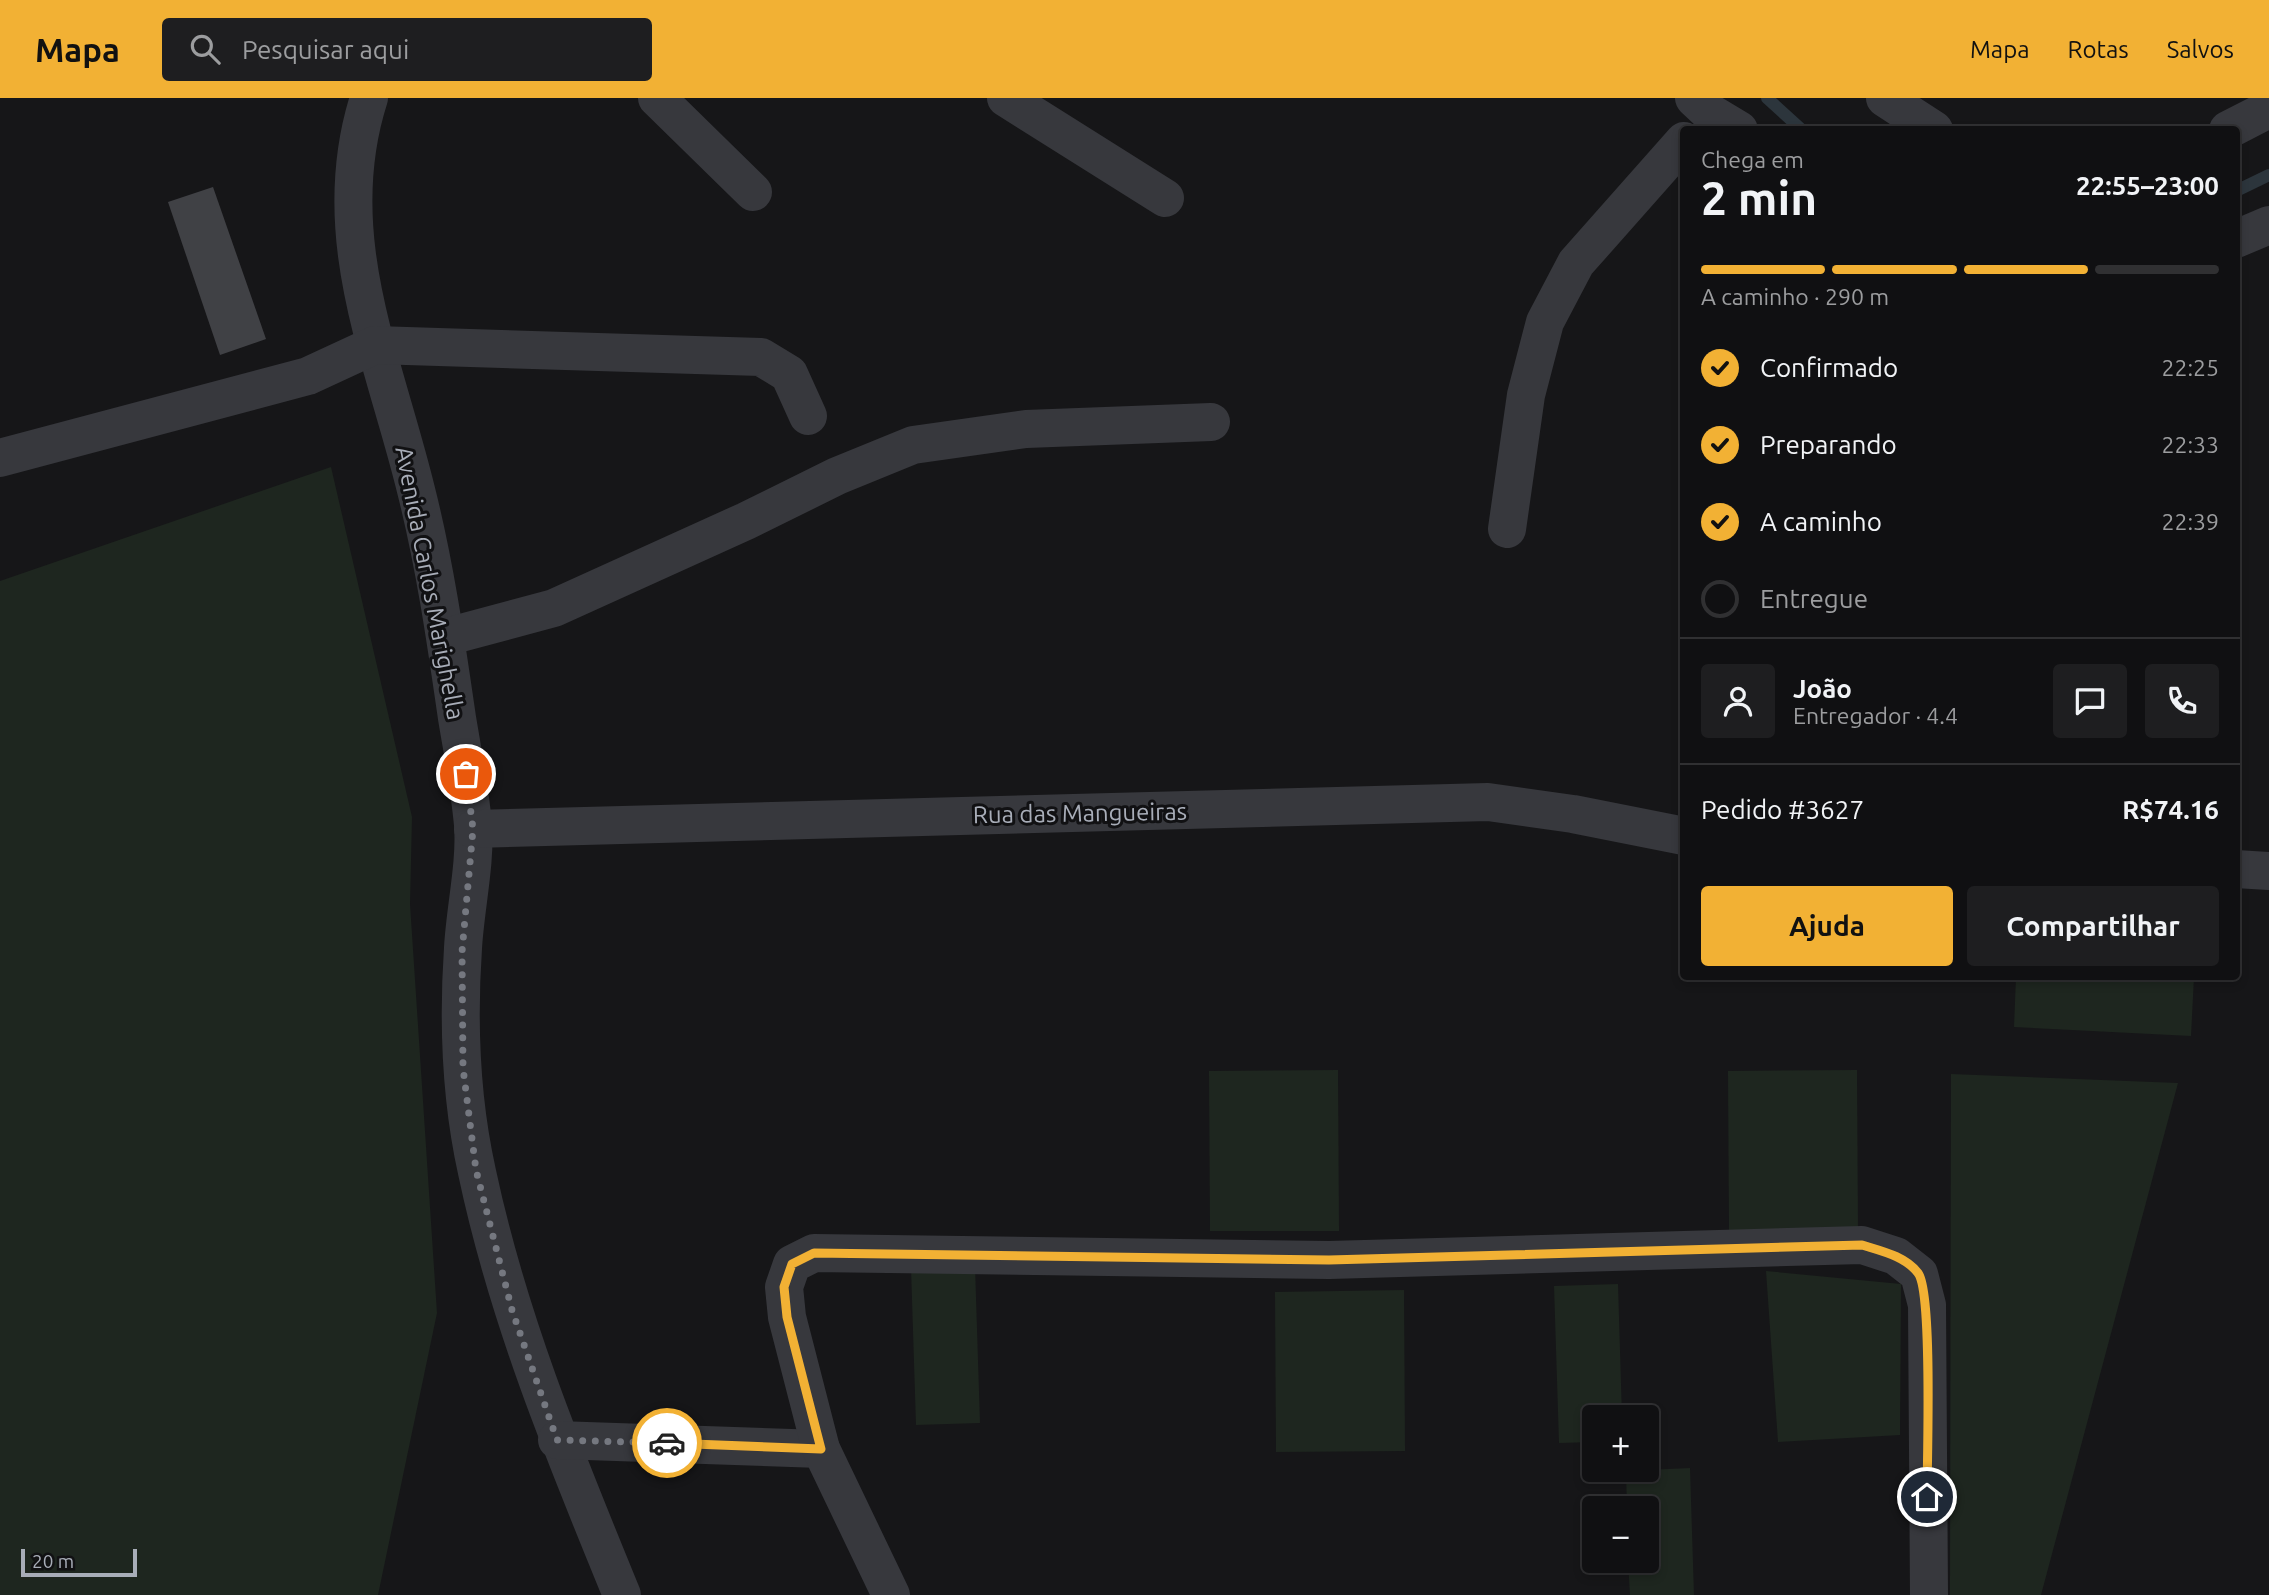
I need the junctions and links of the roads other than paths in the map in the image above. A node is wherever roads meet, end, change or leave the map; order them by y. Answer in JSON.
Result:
{"nodes":[{"id":1,"x":369,"y":98,"type":"edge"},
{"id":2,"x":657,"y":98,"type":"edge"},
{"id":3,"x":1006,"y":98,"type":"edge"},
{"id":4,"x":1885,"y":98,"type":"edge"},
{"id":5,"x":2269,"y":109,"type":"edge"},
{"id":6,"x":1928,"y":126,"type":"edge"},
{"id":7,"x":2236,"y":126,"type":"edge"},
{"id":8,"x":1680,"y":146,"type":"edge"},
{"id":9,"x":753,"y":192,"type":"dead end"},
{"id":10,"x":1165,"y":198,"type":"dead end"},
{"id":11,"x":2269,"y":225,"type":"edge"},
{"id":12,"x":2240,"y":237,"type":"edge"},
{"id":13,"x":375,"y":345,"type":"junction"},
{"id":14,"x":808,"y":416,"type":"dead end"},
{"id":15,"x":1211,"y":422,"type":"dead end"},
{"id":16,"x":0,"y":458,"type":"edge"},
{"id":17,"x":1507,"y":529,"type":"dead end"},
{"id":18,"x":446,"y":637,"type":"junction"},
{"id":19,"x":473,"y":829,"type":"junction"},
{"id":20,"x":1680,"y":835,"type":"edge"},
{"id":21,"x":2240,"y":869,"type":"edge"},
{"id":22,"x":2269,"y":871,"type":"edge"},
{"id":23,"x":557,"y":1440,"type":"junction"},
{"id":24,"x":821,"y":1449,"type":"junction"},
{"id":25,"x":621,"y":1595,"type":"edge"},
{"id":26,"x":891,"y":1595,"type":"edge"},
{"id":27,"x":1929,"y":1595,"type":"edge"}],
"edges":[{"from":1,"to":13,"type":"street","name":"Avenida Carlos Marighella"},
{"from":2,"to":9,"type":"street"},
{"from":3,"to":10,"type":"street"},
{"from":4,"to":6,"type":"street"},
{"from":5,"to":7,"type":"street"},
{"from":8,"to":17,"type":"street"},
{"from":11,"to":12,"type":"street"},
{"from":13,"to":14,"type":"street"},
{"from":13,"to":16,"type":"street"},
{"from":13,"to":18,"type":"street","name":"Avenida Carlos Marighella"},
{"from":15,"to":18,"type":"street"},
{"from":18,"to":19,"type":"street","name":"Avenida Carlos Marighella"},
{"from":19,"to":20,"type":"street","name":"Rua das Mangueiras"},
{"from":19,"to":23,"type":"street","name":"Avenida Carlos Marighella"},
{"from":21,"to":22,"type":"street"},
{"from":23,"to":24,"type":"street"},
{"from":23,"to":25,"type":"street","name":"Avenida Carlos Marighella"},
{"from":24,"to":26,"type":"street"},
{"from":24,"to":27,"type":"street"}]}
